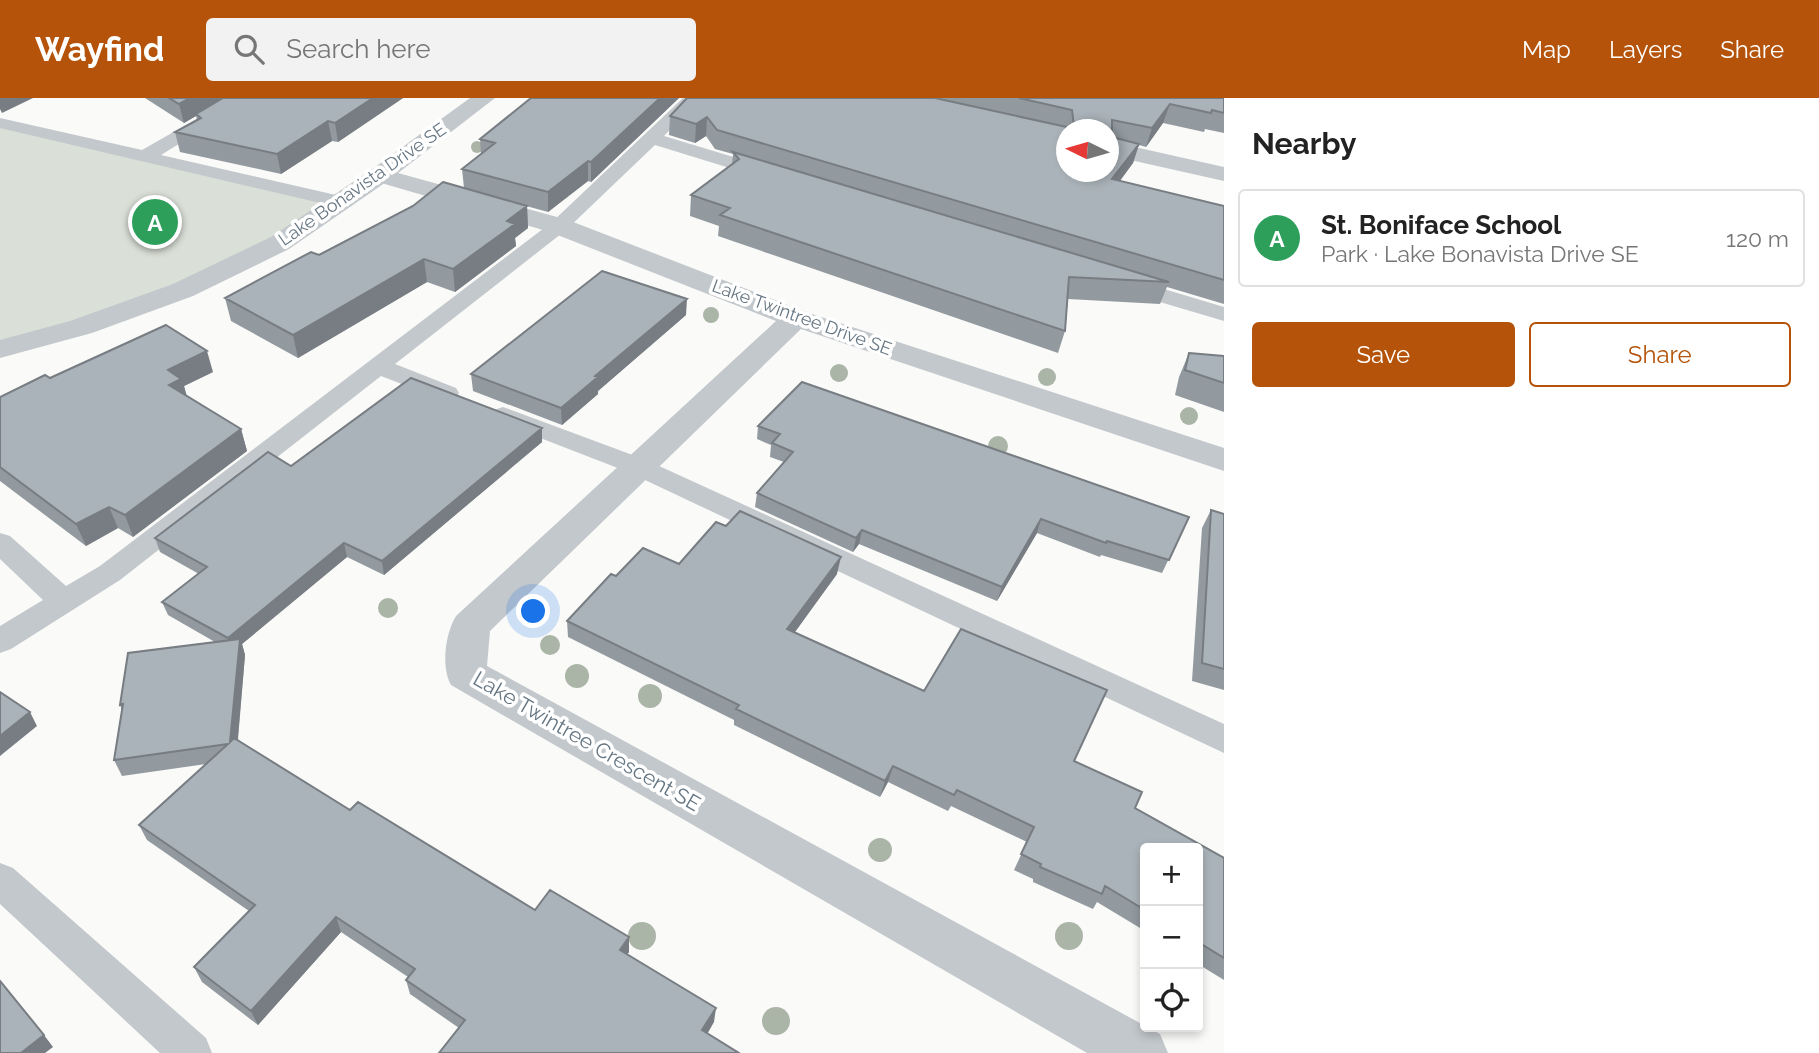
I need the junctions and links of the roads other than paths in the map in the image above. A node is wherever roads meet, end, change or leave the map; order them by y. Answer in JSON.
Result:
{"nodes":[{"id":1,"x":245,"y":98,"type":"edge"},
{"id":2,"x":484,"y":98,"type":"edge"},
{"id":3,"x":693,"y":98,"type":"edge"},
{"id":4,"x":0,"y":123,"type":"edge"},
{"id":5,"x":652,"y":138,"type":"junction"},
{"id":6,"x":1119,"y":150,"type":"edge"},
{"id":7,"x":144,"y":157,"type":"junction"},
{"id":8,"x":1224,"y":174,"type":"edge"},
{"id":9,"x":380,"y":175,"type":"junction"},
{"id":10,"x":785,"y":179,"type":"edge"},
{"id":11,"x":341,"y":202,"type":"junction"},
{"id":12,"x":559,"y":226,"type":"junction"},
{"id":13,"x":1104,"y":277,"type":"edge"},
{"id":14,"x":1224,"y":314,"type":"edge"},
{"id":15,"x":796,"y":317,"type":"junction"},
{"id":16,"x":0,"y":349,"type":"edge"},
{"id":17,"x":378,"y":366,"type":"junction"},
{"id":18,"x":1224,"y":460,"type":"edge"},
{"id":19,"x":636,"y":466,"type":"junction"},
{"id":20,"x":0,"y":543,"type":"edge"},
{"id":21,"x":64,"y":602,"type":"junction"},
{"id":22,"x":0,"y":641,"type":"edge"},
{"id":23,"x":1224,"y":739,"type":"edge"},
{"id":24,"x":0,"y":880,"type":"edge"},
{"id":25,"x":191,"y":1053,"type":"edge"},
{"id":26,"x":1140,"y":1053,"type":"edge"}],
"edges":[{"from":1,"to":7,"type":"lane"},
{"from":2,"to":9,"type":"street","name":"Lake Bonavista Drive SE"},
{"from":3,"to":5,"type":"lane"},
{"from":4,"to":7,"type":"lane"},
{"from":5,"to":10,"type":"lane"},
{"from":5,"to":12,"type":"lane"},
{"from":6,"to":8,"type":"street"},
{"from":7,"to":11,"type":"lane"},
{"from":9,"to":11,"type":"street","name":"Lake Bonavista Drive SE"},
{"from":9,"to":12,"type":"street","name":"Lake Twintree Drive SE"},
{"from":11,"to":16,"type":"street","name":"Lake Bonavista Drive SE"},
{"from":12,"to":15,"type":"street","name":"Lake Twintree Drive SE"},
{"from":12,"to":17,"type":"lane"},
{"from":13,"to":14,"type":"lane"},
{"from":15,"to":18,"type":"street","name":"Lake Twintree Drive SE"},
{"from":15,"to":19,"type":"street","name":"Lake Twintree Crescent SE"},
{"from":17,"to":19,"type":"lane"},
{"from":17,"to":21,"type":"lane"},
{"from":19,"to":23,"type":"lane"},
{"from":19,"to":26,"type":"street","name":"Lake Twintree Crescent SE"},
{"from":20,"to":21,"type":"lane"},
{"from":21,"to":22,"type":"lane"},
{"from":24,"to":25,"type":"lane"}]}
